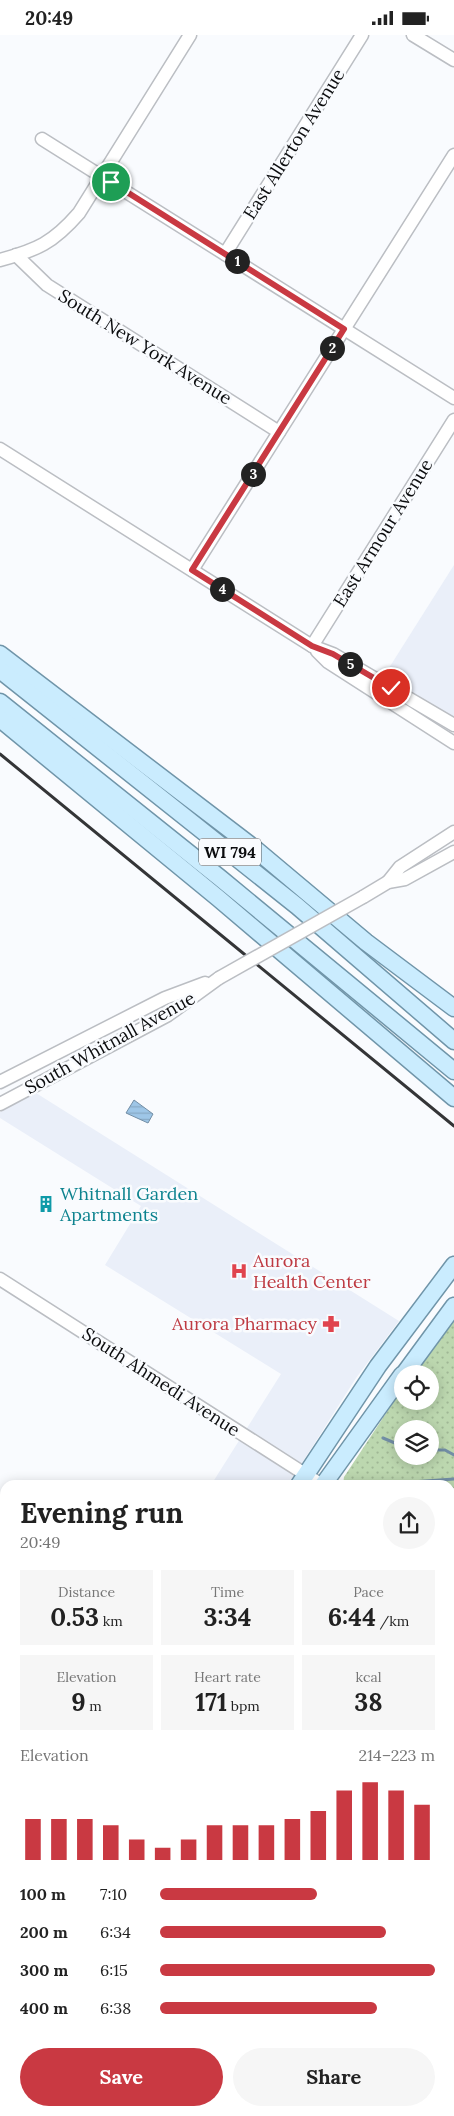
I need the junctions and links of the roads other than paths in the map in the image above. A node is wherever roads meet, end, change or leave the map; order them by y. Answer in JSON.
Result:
{"nodes":[{"id":1,"x":190,"y":35,"type":"edge"},
{"id":2,"x":362,"y":35,"type":"edge"},
{"id":3,"x":414,"y":35,"type":"edge"},
{"id":4,"x":454,"y":61,"type":"edge"},
{"id":5,"x":42,"y":139,"type":"dead end"},
{"id":6,"x":454,"y":155,"type":"edge"},
{"id":7,"x":102,"y":176,"type":"junction"},
{"id":8,"x":225,"y":254,"type":"junction"},
{"id":9,"x":16,"y":255,"type":"junction"},
{"id":10,"x":0,"y":260,"type":"edge"},
{"id":11,"x":344,"y":329,"type":"junction"},
{"id":12,"x":454,"y":398,"type":"edge"},
{"id":13,"x":454,"y":420,"type":"edge"},
{"id":14,"x":279,"y":432,"type":"junction"},
{"id":15,"x":0,"y":449,"type":"edge"},
{"id":16,"x":192,"y":570,"type":"junction"},
{"id":17,"x":312,"y":646,"type":"junction"},
{"id":18,"x":0,"y":654,"type":"edge"},
{"id":19,"x":0,"y":670,"type":"edge"},
{"id":20,"x":0,"y":702,"type":"edge"},
{"id":21,"x":0,"y":719,"type":"edge"},
{"id":22,"x":454,"y":725,"type":"edge"},
{"id":23,"x":454,"y":743,"type":"edge"},
{"id":24,"x":454,"y":832,"type":"edge"},
{"id":25,"x":454,"y":852,"type":"edge"},
{"id":26,"x":388,"y":883,"type":"junction"},
{"id":27,"x":219,"y":978,"type":"junction"},
{"id":28,"x":454,"y":1008,"type":"edge"},
{"id":29,"x":454,"y":1041,"type":"edge"},
{"id":30,"x":454,"y":1071,"type":"edge"},
{"id":31,"x":0,"y":1082,"type":"edge"},
{"id":32,"x":454,"y":1097,"type":"edge"},
{"id":33,"x":0,"y":1104,"type":"edge"},
{"id":34,"x":454,"y":1265,"type":"edge"},
{"id":35,"x":0,"y":1279,"type":"edge"},
{"id":36,"x":454,"y":1306,"type":"edge"},
{"id":37,"x":410,"y":1365,"type":"edge"},
{"id":38,"x":394,"y":1387,"type":"edge"},
{"id":39,"x":302,"y":1480,"type":"edge"},
{"id":40,"x":327,"y":1480,"type":"edge"}],
"edges":[{"from":1,"to":7,"type":"street"},
{"from":2,"to":8,"type":"street","name":"East Allerton Avenue"},
{"from":3,"to":4,"type":"street"},
{"from":5,"to":7,"type":"street"},
{"from":6,"to":11,"type":"street"},
{"from":7,"to":8,"type":"street"},
{"from":7,"to":9,"type":"street"},
{"from":8,"to":11,"type":"street"},
{"from":9,"to":10,"type":"street"},
{"from":9,"to":14,"type":"street","name":"South New York Avenue"},
{"from":11,"to":12,"type":"street"},
{"from":11,"to":14,"type":"street"},
{"from":13,"to":17,"type":"street","name":"East Armour Avenue"},
{"from":14,"to":16,"type":"street"},
{"from":15,"to":16,"type":"street"},
{"from":16,"to":17,"type":"street"},
{"from":17,"to":22,"type":"street"},
{"from":17,"to":23,"type":"street"},
{"from":18,"to":28,"type":"main road"},
{"from":19,"to":29,"type":"main road","number":"WI 794"},
{"from":20,"to":30,"type":"main road","number":"WI 794"},
{"from":21,"to":32,"type":"main road"},
{"from":24,"to":26,"type":"street","name":"South Whitnall Avenue"},
{"from":25,"to":26,"type":"street","name":"South Whitnall Avenue"},
{"from":26,"to":27,"type":"street","name":"South Whitnall Avenue","bridge":true},
{"from":27,"to":31,"type":"street","name":"South Whitnall Avenue"},
{"from":27,"to":33,"type":"street","name":"South Whitnall Avenue"},
{"from":34,"to":39,"type":"main road"},
{"from":35,"to":39,"type":"street","name":"South Ahmedi Avenue"},
{"from":36,"to":37,"type":"main road"},
{"from":38,"to":40,"type":"main road"}]}
